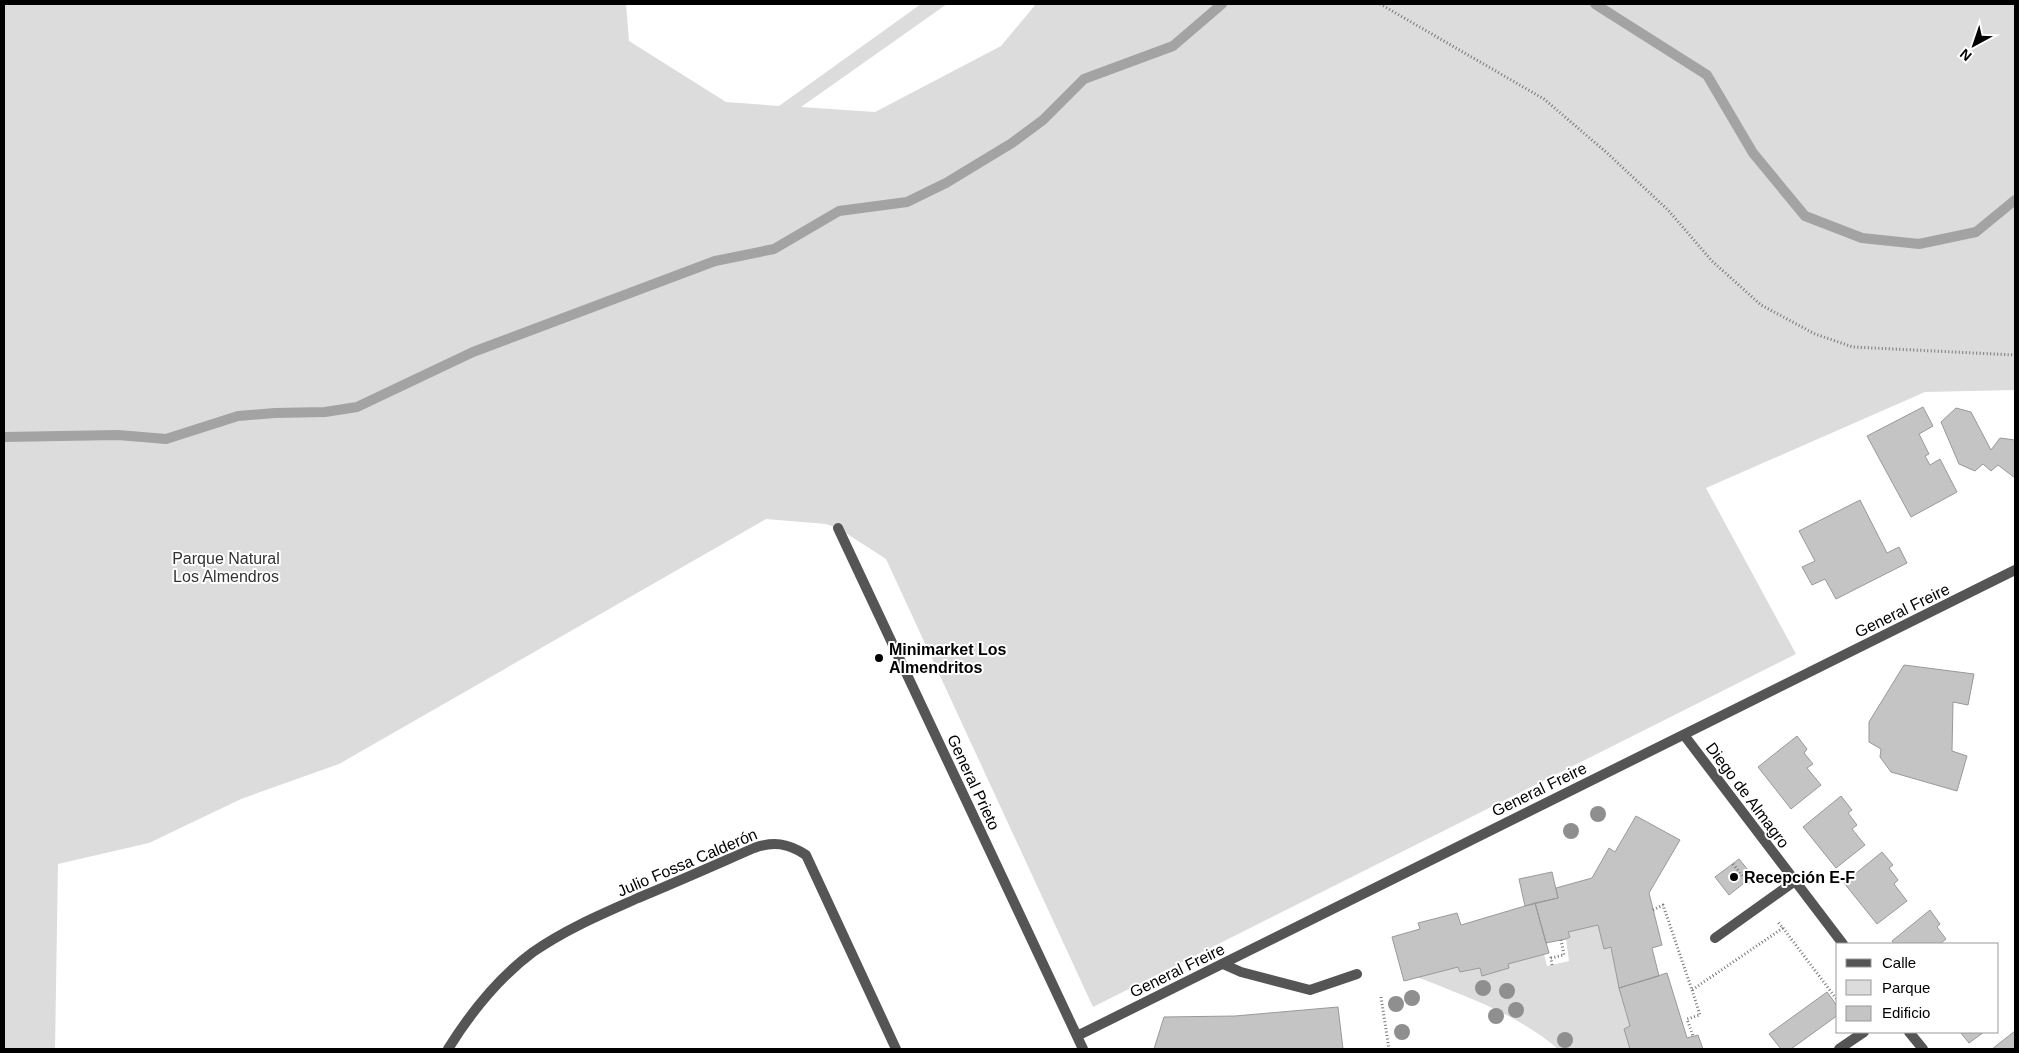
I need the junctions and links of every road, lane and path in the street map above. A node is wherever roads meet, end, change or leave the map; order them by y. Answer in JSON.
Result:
{"nodes":[{"id":1,"x":1380,"y":4,"type":"edge"},
{"id":2,"x":2015,"y":355,"type":"edge"},
{"id":3,"x":838,"y":528,"type":"dead end"},
{"id":4,"x":2015,"y":570,"type":"edge"},
{"id":5,"x":1684,"y":735,"type":"junction"},
{"id":6,"x":1795,"y":881,"type":"junction"},
{"id":7,"x":1783,"y":928,"type":"dead end"},
{"id":8,"x":1715,"y":938,"type":"dead end"},
{"id":9,"x":1561,"y":940,"type":"dead end"},
{"id":10,"x":1842,"y":943,"type":"edge"},
{"id":11,"x":1223,"y":964,"type":"junction"},
{"id":12,"x":1552,"y":965,"type":"dead end"},
{"id":13,"x":1357,"y":974,"type":"dead end"},
{"id":14,"x":1692,"y":990,"type":"dead end"},
{"id":15,"x":1381,"y":997,"type":"dead end"},
{"id":16,"x":1836,"y":998,"type":"edge"},
{"id":17,"x":1863,"y":1033,"type":"edge"},
{"id":18,"x":1910,"y":1033,"type":"edge"},
{"id":19,"x":1077,"y":1036,"type":"junction"},
{"id":20,"x":1693,"y":1036,"type":"dead end"},
{"id":21,"x":448,"y":1049,"type":"edge"},
{"id":22,"x":896,"y":1049,"type":"edge"},
{"id":23,"x":1083,"y":1049,"type":"edge"},
{"id":24,"x":1389,"y":1049,"type":"edge"},
{"id":25,"x":1840,"y":1049,"type":"edge"},
{"id":26,"x":1923,"y":1049,"type":"edge"}],
"edges":[{"from":1,"to":2,"type":"path"},
{"from":3,"to":19,"type":"street","name":"General Prieto"},
{"from":4,"to":5,"type":"street","name":"General Freire"},
{"from":5,"to":6,"type":"street","name":"Diego de Almagro"},
{"from":5,"to":11,"type":"street","name":"General Freire"},
{"from":6,"to":8,"type":"street"},
{"from":6,"to":10,"type":"street","name":"Diego de Almagro"},
{"from":7,"to":16,"type":"path"},
{"from":9,"to":12,"type":"path"},
{"from":11,"to":13,"type":"street"},
{"from":11,"to":19,"type":"street","name":"General Freire"},
{"from":14,"to":20,"type":"path"},
{"from":15,"to":24,"type":"path"},
{"from":17,"to":25,"type":"street"},
{"from":18,"to":26,"type":"street"},
{"from":19,"to":23,"type":"street","name":"General Prieto"},
{"from":21,"to":22,"type":"street","name":"Julio Fossa Calderón"}]}
